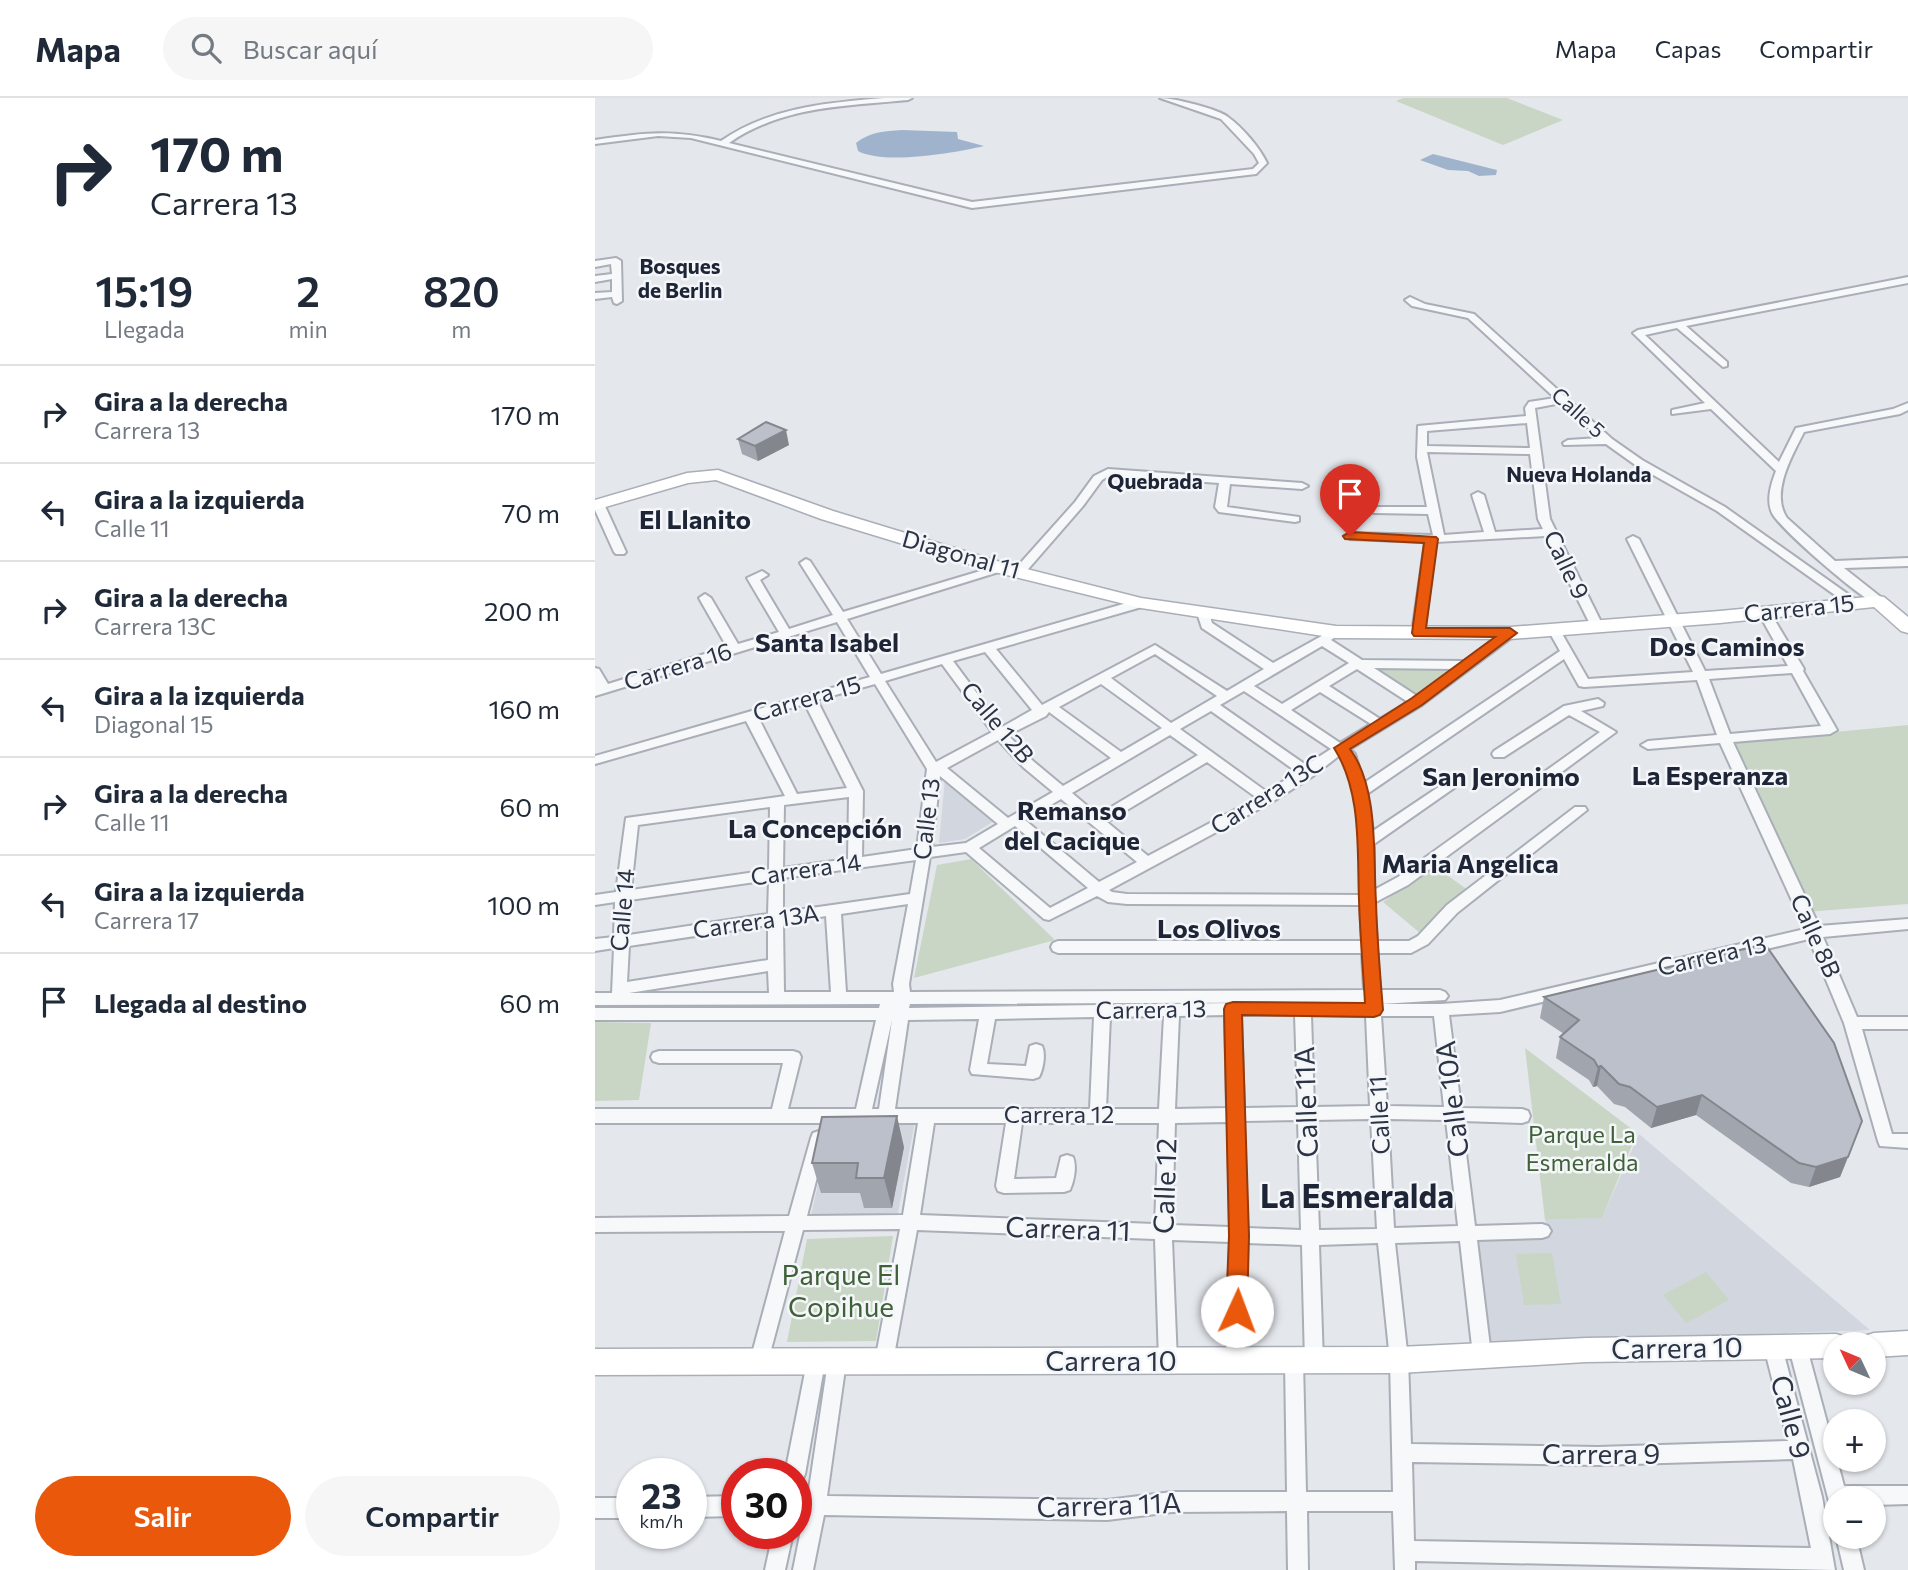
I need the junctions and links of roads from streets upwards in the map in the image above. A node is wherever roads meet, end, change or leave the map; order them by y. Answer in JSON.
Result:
{"nodes":[{"id":1,"x":908,"y":98,"type":"edge"},
{"id":2,"x":1164,"y":98,"type":"edge"},
{"id":3,"x":595,"y":142,"type":"edge"},
{"id":4,"x":723,"y":143,"type":"junction"},
{"id":5,"x":595,"y":264,"type":"edge"},
{"id":6,"x":616,"y":276,"type":"junction"},
{"id":7,"x":595,"y":279,"type":"edge"},
{"id":8,"x":1908,"y":280,"type":"edge"},
{"id":9,"x":595,"y":296,"type":"edge"},
{"id":10,"x":1410,"y":300,"type":"dead end"},
{"id":11,"x":1679,"y":325,"type":"junction"},
{"id":12,"x":1723,"y":364,"type":"dead end"},
{"id":13,"x":1563,"y":400,"type":"junction"},
{"id":14,"x":1713,"y":405,"type":"junction"},
{"id":15,"x":1908,"y":406,"type":"edge"},
{"id":16,"x":1676,"y":412,"type":"dead end"},
{"id":17,"x":1531,"y":419,"type":"junction"},
{"id":18,"x":1608,"y":441,"type":"junction"},
{"id":19,"x":1568,"y":443,"type":"dead end"},
{"id":20,"x":1536,"y":451,"type":"junction"},
{"id":21,"x":1422,"y":453,"type":"junction"},
{"id":22,"x":1782,"y":471,"type":"junction"},
{"id":23,"x":1225,"y":481,"type":"junction"},
{"id":24,"x":1302,"y":486,"type":"dead end"},
{"id":25,"x":1478,"y":495,"type":"dead end"},
{"id":26,"x":596,"y":505,"type":"edge"},
{"id":27,"x":1374,"y":510,"type":"dead end"},
{"id":28,"x":1434,"y":511,"type":"junction"},
{"id":29,"x":1295,"y":519,"type":"dead end"},
{"id":30,"x":1549,"y":532,"type":"junction"},
{"id":31,"x":1490,"y":534,"type":"junction"},
{"id":32,"x":1350,"y":536,"type":"dead end"},
{"id":33,"x":1435,"y":539,"type":"junction"},
{"id":34,"x":1633,"y":539,"type":"dead end"},
{"id":35,"x":620,"y":552,"type":"dead end"},
{"id":36,"x":1908,"y":562,"type":"edge"},
{"id":37,"x":806,"y":563,"type":"dead end"},
{"id":38,"x":1833,"y":565,"type":"junction"},
{"id":39,"x":1001,"y":568,"type":"junction"},
{"id":40,"x":1019,"y":572,"type":"junction"},
{"id":41,"x":762,"y":575,"type":"dead end"},
{"id":42,"x":705,"y":598,"type":"dead end"},
{"id":43,"x":1878,"y":601,"type":"junction"},
{"id":44,"x":1853,"y":602,"type":"junction"},
{"id":45,"x":1141,"y":603,"type":"junction"},
{"id":46,"x":1764,"y":612,"type":"junction"},
{"id":47,"x":1203,"y":613,"type":"junction"},
{"id":48,"x":838,"y":617,"type":"junction"},
{"id":49,"x":1673,"y":620,"type":"junction"},
{"id":50,"x":1597,"y":626,"type":"junction"},
{"id":51,"x":1908,"y":627,"type":"edge"},
{"id":52,"x":1553,"y":628,"type":"junction"},
{"id":53,"x":785,"y":632,"type":"junction"},
{"id":54,"x":1419,"y":633,"type":"junction"},
{"id":55,"x":1510,"y":633,"type":"junction"},
{"id":56,"x":1329,"y":636,"type":"junction"},
{"id":57,"x":988,"y":647,"type":"junction"},
{"id":58,"x":735,"y":650,"type":"junction"},
{"id":59,"x":1565,"y":653,"type":"junction"},
{"id":60,"x":945,"y":659,"type":"junction"},
{"id":61,"x":1356,"y":664,"type":"junction"},
{"id":62,"x":1469,"y":665,"type":"junction"},
{"id":63,"x":1273,"y":668,"type":"junction"},
{"id":64,"x":1798,"y":669,"type":"junction"},
{"id":65,"x":595,"y":672,"type":"edge"},
{"id":66,"x":1702,"y":677,"type":"junction"},
{"id":67,"x":877,"y":678,"type":"junction"},
{"id":68,"x":1103,"y":679,"type":"junction"},
{"id":69,"x":1244,"y":685,"type":"junction"},
{"id":70,"x":1320,"y":686,"type":"junction"},
{"id":71,"x":600,"y":690,"type":"edge"},
{"id":72,"x":1226,"y":696,"type":"junction"},
{"id":73,"x":809,"y":698,"type":"junction"},
{"id":74,"x":1417,"y":702,"type":"junction"},
{"id":75,"x":1598,"y":703,"type":"dead end"},
{"id":76,"x":1211,"y":705,"type":"junction"},
{"id":77,"x":1569,"y":709,"type":"junction"},
{"id":78,"x":1046,"y":710,"type":"junction"},
{"id":79,"x":1281,"y":710,"type":"junction"},
{"id":80,"x":750,"y":715,"type":"junction"},
{"id":81,"x":1381,"y":725,"type":"junction"},
{"id":82,"x":1172,"y":727,"type":"junction"},
{"id":83,"x":1001,"y":734,"type":"junction"},
{"id":84,"x":1725,"y":739,"type":"junction"},
{"id":85,"x":1648,"y":745,"type":"dead end"},
{"id":86,"x":1341,"y":748,"type":"junction"},
{"id":87,"x":1209,"y":754,"type":"junction"},
{"id":88,"x":1499,"y":754,"type":"dead end"},
{"id":89,"x":1121,"y":758,"type":"junction"},
{"id":90,"x":595,"y":760,"type":"edge"},
{"id":91,"x":936,"y":768,"type":"junction"},
{"id":92,"x":1308,"y":773,"type":"junction"},
{"id":93,"x":1457,"y":780,"type":"dead end"},
{"id":94,"x":856,"y":791,"type":"junction"},
{"id":95,"x":1063,"y":791,"type":"junction"},
{"id":96,"x":1360,"y":792,"type":"junction"},
{"id":97,"x":793,"y":799,"type":"junction"},
{"id":98,"x":1267,"y":799,"type":"junction"},
{"id":99,"x":777,"y":802,"type":"junction"},
{"id":100,"x":1580,"y":810,"type":"dead end"},
{"id":101,"x":1099,"y":821,"type":"junction"},
{"id":102,"x":1011,"y":822,"type":"junction"},
{"id":103,"x":1367,"y":842,"type":"junction"},
{"id":104,"x":969,"y":847,"type":"junction"},
{"id":105,"x":924,"y":853,"type":"junction"},
{"id":106,"x":855,"y":863,"type":"junction"},
{"id":107,"x":1148,"y":864,"type":"junction"},
{"id":108,"x":778,"y":874,"type":"junction"},
{"id":109,"x":1099,"y":887,"type":"junction"},
{"id":110,"x":623,"y":896,"type":"junction"},
{"id":111,"x":916,"y":898,"type":"junction"},
{"id":112,"x":595,"y":900,"type":"edge"},
{"id":113,"x":1367,"y":900,"type":"junction"},
{"id":114,"x":833,"y":911,"type":"junction"},
{"id":115,"x":776,"y":919,"type":"junction"},
{"id":116,"x":1908,"y":924,"type":"edge"},
{"id":117,"x":1814,"y":932,"type":"junction"},
{"id":118,"x":621,"y":941,"type":"junction"},
{"id":119,"x":595,"y":945,"type":"edge"},
{"id":120,"x":1058,"y":947,"type":"dead end"},
{"id":121,"x":1371,"y":948,"type":"junction"},
{"id":122,"x":775,"y":964,"type":"junction"},
{"id":123,"x":618,"y":994,"type":"junction"},
{"id":124,"x":777,"y":998,"type":"junction"},
{"id":125,"x":839,"y":998,"type":"junction"},
{"id":126,"x":595,"y":999,"type":"edge"},
{"id":127,"x":896,"y":1001,"type":"junction"},
{"id":128,"x":1374,"y":1003,"type":"junction"},
{"id":129,"x":1441,"y":1003,"type":"junction"},
{"id":130,"x":1233,"y":1009,"type":"junction"},
{"id":131,"x":1172,"y":1010,"type":"junction"},
{"id":132,"x":1102,"y":1011,"type":"junction"},
{"id":133,"x":1303,"y":1011,"type":"junction"},
{"id":134,"x":988,"y":1012,"type":"junction"},
{"id":135,"x":595,"y":1014,"type":"edge"},
{"id":136,"x":1852,"y":1023,"type":"junction"},
{"id":137,"x":1908,"y":1023,"type":"edge"},
{"id":138,"x":1037,"y":1050,"type":"dead end"},
{"id":139,"x":659,"y":1058,"type":"dead end"},
{"id":140,"x":1380,"y":1112,"type":"junction"},
{"id":141,"x":1234,"y":1113,"type":"junction"},
{"id":142,"x":1455,"y":1113,"type":"junction"},
{"id":143,"x":863,"y":1115,"type":"junction"},
{"id":144,"x":886,"y":1115,"type":"junction"},
{"id":145,"x":926,"y":1115,"type":"junction"},
{"id":146,"x":1015,"y":1115,"type":"junction"},
{"id":147,"x":1098,"y":1115,"type":"junction"},
{"id":148,"x":1306,"y":1115,"type":"junction"},
{"id":149,"x":595,"y":1116,"type":"edge"},
{"id":150,"x":778,"y":1116,"type":"junction"},
{"id":151,"x":825,"y":1116,"type":"junction"},
{"id":152,"x":1168,"y":1116,"type":"junction"},
{"id":153,"x":1522,"y":1116,"type":"dead end"},
{"id":154,"x":1908,"y":1141,"type":"edge"},
{"id":155,"x":1067,"y":1162,"type":"dead end"},
{"id":156,"x":910,"y":1223,"type":"junction"},
{"id":157,"x":595,"y":1225,"type":"edge"},
{"id":158,"x":795,"y":1225,"type":"junction"},
{"id":159,"x":1542,"y":1231,"type":"dead end"},
{"id":160,"x":1163,"y":1232,"type":"junction"},
{"id":161,"x":1467,"y":1235,"type":"junction"},
{"id":162,"x":1239,"y":1236,"type":"junction"},
{"id":163,"x":1386,"y":1237,"type":"junction"},
{"id":164,"x":1310,"y":1238,"type":"junction"},
{"id":165,"x":1887,"y":1346,"type":"edge"},
{"id":166,"x":1823,"y":1347,"type":"edge"},
{"id":167,"x":1907,"y":1347,"type":"edge"},
{"id":168,"x":1785,"y":1348,"type":"junction"},
{"id":169,"x":1482,"y":1355,"type":"junction"},
{"id":170,"x":1304,"y":1360,"type":"junction"},
{"id":171,"x":1399,"y":1360,"type":"junction"},
{"id":172,"x":759,"y":1361,"type":"junction"},
{"id":173,"x":884,"y":1361,"type":"junction"},
{"id":174,"x":1168,"y":1361,"type":"junction"},
{"id":175,"x":1235,"y":1361,"type":"junction"},
{"id":176,"x":595,"y":1362,"type":"edge"},
{"id":177,"x":826,"y":1362,"type":"junction"},
{"id":178,"x":1800,"y":1450,"type":"junction"},
{"id":179,"x":1401,"y":1452,"type":"junction"},
{"id":180,"x":799,"y":1458,"type":"edge"},
{"id":181,"x":812,"y":1462,"type":"edge"},
{"id":182,"x":1833,"y":1486,"type":"edge"},
{"id":183,"x":1908,"y":1495,"type":"edge"},
{"id":184,"x":1886,"y":1496,"type":"edge"},
{"id":185,"x":1297,"y":1501,"type":"junction"},
{"id":186,"x":1403,"y":1501,"type":"junction"},
{"id":187,"x":812,"y":1505,"type":"edge"},
{"id":188,"x":595,"y":1508,"type":"edge"},
{"id":189,"x":616,"y":1508,"type":"edge"},
{"id":190,"x":780,"y":1549,"type":"edge"},
{"id":191,"x":804,"y":1549,"type":"edge"},
{"id":192,"x":1849,"y":1549,"type":"edge"},
{"id":193,"x":1404,"y":1561,"type":"edge"},
{"id":194,"x":1824,"y":1564,"type":"edge"},
{"id":195,"x":775,"y":1570,"type":"edge"},
{"id":196,"x":803,"y":1570,"type":"edge"},
{"id":197,"x":1298,"y":1570,"type":"edge"},
{"id":198,"x":1854,"y":1570,"type":"edge"}],
"edges":[{"from":1,"to":4,"type":"street"},
{"from":2,"to":4,"type":"street"},
{"from":3,"to":4,"type":"street"},
{"from":5,"to":6,"type":"street"},
{"from":6,"to":7,"type":"street"},
{"from":6,"to":9,"type":"street"},
{"from":8,"to":11,"type":"street"},
{"from":10,"to":13,"type":"street","name":"Calle 5"},
{"from":11,"to":12,"type":"street"},
{"from":11,"to":14,"type":"street"},
{"from":13,"to":17,"type":"street"},
{"from":13,"to":18,"type":"street","name":"Calle 5"},
{"from":14,"to":16,"type":"street"},
{"from":14,"to":22,"type":"street"},
{"from":15,"to":22,"type":"street"},
{"from":17,"to":20,"type":"street","name":"Calle 9"},
{"from":17,"to":21,"type":"street"},
{"from":18,"to":19,"type":"street"},
{"from":18,"to":44,"type":"street","name":"Calle 5"},
{"from":20,"to":21,"type":"street"},
{"from":20,"to":30,"type":"street","name":"Calle 9"},
{"from":21,"to":28,"type":"street"},
{"from":22,"to":38,"type":"street"},
{"from":23,"to":24,"type":"street"},
{"from":23,"to":29,"type":"street"},
{"from":23,"to":40,"type":"street"},
{"from":25,"to":31,"type":"street"},
{"from":26,"to":35,"type":"street"},
{"from":26,"to":39,"type":"street","name":"Diagonal 11"},
{"from":27,"to":28,"type":"street"},
{"from":28,"to":33,"type":"street"},
{"from":30,"to":31,"type":"street"},
{"from":30,"to":50,"type":"street","name":"Calle 9"},
{"from":31,"to":33,"type":"street"},
{"from":32,"to":33,"type":"street"},
{"from":33,"to":54,"type":"street"},
{"from":34,"to":49,"type":"street","name":"Calle 8B"},
{"from":36,"to":38,"type":"street"},
{"from":37,"to":48,"type":"street","name":"Calle 13"},
{"from":38,"to":43,"type":"street"},
{"from":39,"to":40,"type":"street","name":"Diagonal 11"},
{"from":39,"to":48,"type":"street","name":"Carrera 16"},
{"from":40,"to":45,"type":"street","name":"Diagonal 11"},
{"from":41,"to":53,"type":"street"},
{"from":42,"to":58,"type":"street"},
{"from":43,"to":44,"type":"street","name":"Carrera 15"},
{"from":43,"to":51,"type":"street"},
{"from":44,"to":46,"type":"street","name":"Carrera 15"},
{"from":45,"to":47,"type":"street","name":"Diagonal 11"},
{"from":45,"to":57,"type":"street","name":"Carrera 15"},
{"from":46,"to":49,"type":"street","name":"Carrera 15"},
{"from":46,"to":64,"type":"street"},
{"from":47,"to":56,"type":"street","name":"Diagonal 11"},
{"from":47,"to":63,"type":"street"},
{"from":48,"to":53,"type":"street","name":"Carrera 16"},
{"from":48,"to":67,"type":"street","name":"Calle 13"},
{"from":49,"to":50,"type":"street","name":"Carrera 15"},
{"from":49,"to":66,"type":"street","name":"Calle 8B"},
{"from":50,"to":52,"type":"street","name":"Carrera 15"},
{"from":52,"to":55,"type":"street","name":"Carrera 15"},
{"from":52,"to":59,"type":"street"},
{"from":53,"to":58,"type":"street","name":"Carrera 16"},
{"from":54,"to":55,"type":"street","name":"Carrera 15"},
{"from":54,"to":56,"type":"street","name":"Diagonal 11"},
{"from":55,"to":62,"type":"street","name":"Carrera 13C"},
{"from":56,"to":61,"type":"street"},
{"from":56,"to":63,"type":"street","name":"Carrera 14"},
{"from":57,"to":60,"type":"street","name":"Carrera 15"},
{"from":57,"to":78,"type":"street"},
{"from":58,"to":71,"type":"street","name":"Carrera 16"},
{"from":59,"to":66,"type":"street"},
{"from":59,"to":96,"type":"street"},
{"from":60,"to":67,"type":"street","name":"Carrera 15"},
{"from":60,"to":83,"type":"street","name":"Calle 12B"},
{"from":61,"to":62,"type":"street"},
{"from":61,"to":70,"type":"street"},
{"from":61,"to":74,"type":"street"},
{"from":62,"to":74,"type":"street","name":"Carrera 13C"},
{"from":63,"to":69,"type":"street","name":"Carrera 14"},
{"from":64,"to":66,"type":"street"},
{"from":64,"to":84,"type":"street"},
{"from":65,"to":71,"type":"street"},
{"from":66,"to":84,"type":"street","name":"Calle 8B"},
{"from":67,"to":73,"type":"street","name":"Carrera 15"},
{"from":67,"to":91,"type":"street","name":"Calle 13"},
{"from":68,"to":72,"type":"street"},
{"from":68,"to":78,"type":"street"},
{"from":68,"to":82,"type":"street"},
{"from":69,"to":72,"type":"street","name":"Carrera 14"},
{"from":69,"to":79,"type":"street"},
{"from":70,"to":79,"type":"street"},
{"from":70,"to":81,"type":"street"},
{"from":72,"to":76,"type":"street","name":"Carrera 14"},
{"from":73,"to":80,"type":"street","name":"Carrera 15"},
{"from":73,"to":94,"type":"street"},
{"from":74,"to":81,"type":"street","name":"Carrera 13C"},
{"from":75,"to":77,"type":"street"},
{"from":76,"to":82,"type":"street","name":"Carrera 14"},
{"from":76,"to":92,"type":"street"},
{"from":77,"to":88,"type":"street"},
{"from":77,"to":113,"type":"street"},
{"from":78,"to":83,"type":"street"},
{"from":78,"to":89,"type":"street"},
{"from":79,"to":86,"type":"street"},
{"from":80,"to":90,"type":"street","name":"Carrera 15"},
{"from":80,"to":97,"type":"street"},
{"from":81,"to":86,"type":"street","name":"Carrera 13C"},
{"from":82,"to":87,"type":"street"},
{"from":82,"to":89,"type":"street","name":"Carrera 14"},
{"from":83,"to":91,"type":"street"},
{"from":83,"to":95,"type":"street","name":"Calle 12B"},
{"from":84,"to":85,"type":"street"},
{"from":84,"to":117,"type":"street","name":"Calle 8B"},
{"from":86,"to":92,"type":"street","name":"Carrera 13C"},
{"from":86,"to":96,"type":"street","name":"Calle 11"},
{"from":87,"to":98,"type":"street"},
{"from":87,"to":101,"type":"street"},
{"from":89,"to":95,"type":"street","name":"Carrera 14"},
{"from":91,"to":102,"type":"street"},
{"from":91,"to":105,"type":"street","name":"Calle 13"},
{"from":92,"to":98,"type":"street","name":"Carrera 13C"},
{"from":93,"to":103,"type":"street"},
{"from":94,"to":97,"type":"street"},
{"from":94,"to":106,"type":"street"},
{"from":95,"to":101,"type":"street","name":"Calle 12B"},
{"from":95,"to":102,"type":"street","name":"Carrera 14"},
{"from":96,"to":103,"type":"street","name":"Calle 11"},
{"from":97,"to":99,"type":"street"},
{"from":98,"to":107,"type":"street","name":"Carrera 13C"},
{"from":99,"to":108,"type":"street"},
{"from":99,"to":110,"type":"street","name":"Calle 14"},
{"from":100,"to":121,"type":"street"},
{"from":101,"to":107,"type":"street","name":"Calle 12B"},
{"from":102,"to":104,"type":"street","name":"Carrera 14"},
{"from":102,"to":109,"type":"street"},
{"from":103,"to":113,"type":"street","name":"Calle 11"},
{"from":104,"to":105,"type":"street","name":"Carrera 14"},
{"from":104,"to":109,"type":"street","name":"Carrera 13C"},
{"from":105,"to":106,"type":"street","name":"Carrera 14"},
{"from":105,"to":111,"type":"street","name":"Calle 13"},
{"from":106,"to":108,"type":"street","name":"Carrera 14"},
{"from":107,"to":109,"type":"street","name":"Carrera 13C"},
{"from":108,"to":110,"type":"street","name":"Carrera 14"},
{"from":108,"to":115,"type":"street"},
{"from":109,"to":113,"type":"street"},
{"from":110,"to":112,"type":"street","name":"Carrera 14"},
{"from":110,"to":118,"type":"street","name":"Calle 14"},
{"from":111,"to":114,"type":"street","name":"Carrera 13A"},
{"from":111,"to":127,"type":"street","name":"Calle 13"},
{"from":113,"to":121,"type":"street","name":"Calle 11"},
{"from":114,"to":115,"type":"street","name":"Carrera 13A"},
{"from":114,"to":125,"type":"street"},
{"from":115,"to":118,"type":"street","name":"Carrera 13A"},
{"from":115,"to":122,"type":"street"},
{"from":116,"to":117,"type":"street","name":"Carrera 13"},
{"from":117,"to":129,"type":"street","name":"Carrera 13"},
{"from":117,"to":136,"type":"street","name":"Calle 8B"},
{"from":118,"to":119,"type":"street","name":"Carrera 13A"},
{"from":118,"to":123,"type":"street","name":"Calle 14"},
{"from":120,"to":121,"type":"street"},
{"from":121,"to":128,"type":"street","name":"Calle 11"},
{"from":122,"to":123,"type":"street","name":"Carrera 13"},
{"from":122,"to":124,"type":"street"},
{"from":123,"to":124,"type":"street","name":"Carrera 13"},
{"from":123,"to":126,"type":"street","name":"Carrera 13"},
{"from":124,"to":125,"type":"street","name":"Carrera 13"},
{"from":125,"to":127,"type":"street","name":"Carrera 13"},
{"from":127,"to":128,"type":"street","name":"Carrera 13"},
{"from":127,"to":134,"type":"street","name":"Carrera 13"},
{"from":127,"to":135,"type":"street","name":"Carrera 13"},
{"from":127,"to":143,"type":"street","name":"Calle 13"},
{"from":127,"to":144,"type":"street","name":"Calle 13"},
{"from":128,"to":129,"type":"street","name":"Carrera 13"},
{"from":128,"to":133,"type":"street","name":"Carrera 13"},
{"from":128,"to":140,"type":"street","name":"Calle 11"},
{"from":129,"to":142,"type":"street","name":"Calle 10A"},
{"from":130,"to":131,"type":"street","name":"Carrera 13"},
{"from":130,"to":133,"type":"street","name":"Carrera 13"},
{"from":130,"to":141,"type":"street"},
{"from":131,"to":132,"type":"street","name":"Carrera 13"},
{"from":131,"to":152,"type":"street","name":"Calle 12"},
{"from":132,"to":134,"type":"street","name":"Carrera 13"},
{"from":132,"to":147,"type":"street"},
{"from":133,"to":148,"type":"street","name":"Calle 11A"},
{"from":134,"to":138,"type":"street"},
{"from":136,"to":137,"type":"street"},
{"from":136,"to":154,"type":"street","name":"Calle 8B"},
{"from":139,"to":150,"type":"street"},
{"from":140,"to":142,"type":"street","name":"Carrera 12"},
{"from":140,"to":148,"type":"street","name":"Carrera 12"},
{"from":140,"to":163,"type":"street","name":"Calle 11"},
{"from":141,"to":148,"type":"street","name":"Carrera 12"},
{"from":141,"to":152,"type":"street","name":"Carrera 12"},
{"from":141,"to":162,"type":"street"},
{"from":142,"to":153,"type":"street","name":"Carrera 12"},
{"from":142,"to":161,"type":"street","name":"Calle 10A"},
{"from":143,"to":144,"type":"street","name":"Carrera 12"},
{"from":143,"to":151,"type":"street","name":"Carrera 12"},
{"from":144,"to":145,"type":"street","name":"Carrera 12"},
{"from":145,"to":146,"type":"street","name":"Carrera 12"},
{"from":145,"to":156,"type":"street"},
{"from":146,"to":147,"type":"street","name":"Carrera 12"},
{"from":146,"to":155,"type":"street"},
{"from":147,"to":152,"type":"street","name":"Carrera 12"},
{"from":148,"to":164,"type":"street","name":"Calle 11A"},
{"from":149,"to":150,"type":"street","name":"Carrera 12"},
{"from":150,"to":151,"type":"street","name":"Carrera 12"},
{"from":151,"to":158,"type":"street"},
{"from":152,"to":160,"type":"street","name":"Calle 12"},
{"from":156,"to":158,"type":"street","name":"Carrera 11"},
{"from":156,"to":160,"type":"street","name":"Carrera 11"},
{"from":156,"to":173,"type":"street"},
{"from":157,"to":158,"type":"street","name":"Carrera 11"},
{"from":158,"to":172,"type":"street"},
{"from":159,"to":161,"type":"street","name":"Carrera 11"},
{"from":160,"to":162,"type":"street","name":"Carrera 11"},
{"from":160,"to":174,"type":"street","name":"Calle 12"},
{"from":161,"to":163,"type":"street","name":"Carrera 11"},
{"from":161,"to":169,"type":"street","name":"Calle 10A"},
{"from":162,"to":164,"type":"street","name":"Carrera 11"},
{"from":162,"to":175,"type":"street"},
{"from":163,"to":164,"type":"street","name":"Carrera 11"},
{"from":163,"to":171,"type":"street","name":"Calle 11"},
{"from":164,"to":170,"type":"street","name":"Calle 11A"},
{"from":165,"to":167,"type":"street"},
{"from":166,"to":168,"type":"street","name":"Carrera 10"},
{"from":168,"to":169,"type":"street","name":"Carrera 10"},
{"from":168,"to":178,"type":"street","name":"Calle 9"},
{"from":168,"to":182,"type":"street","name":"Calle 9"},
{"from":169,"to":171,"type":"street","name":"Carrera 10"},
{"from":170,"to":171,"type":"street","name":"Carrera 10"},
{"from":170,"to":175,"type":"street","name":"Carrera 10"},
{"from":170,"to":185,"type":"street","name":"Calle 11A"},
{"from":171,"to":179,"type":"street","name":"Calle 11"},
{"from":172,"to":176,"type":"street","name":"Carrera 10"},
{"from":172,"to":177,"type":"street","name":"Carrera 10"},
{"from":173,"to":174,"type":"street","name":"Carrera 10"},
{"from":173,"to":177,"type":"street","name":"Carrera 10"},
{"from":174,"to":175,"type":"street","name":"Carrera 10"},
{"from":177,"to":180,"type":"street"},
{"from":177,"to":181,"type":"street"},
{"from":178,"to":179,"type":"street","name":"Carrera 9"},
{"from":178,"to":194,"type":"street","name":"Calle 9"},
{"from":179,"to":186,"type":"street","name":"Calle 11"},
{"from":183,"to":184,"type":"street"},
{"from":185,"to":186,"type":"street","name":"Carrera 11A"},
{"from":185,"to":187,"type":"street","name":"Carrera 11A"},
{"from":185,"to":197,"type":"street","name":"Calle 11A"},
{"from":186,"to":193,"type":"street","name":"Calle 11"},
{"from":188,"to":189,"type":"street"},
{"from":190,"to":195,"type":"street"},
{"from":191,"to":196,"type":"street"},
{"from":192,"to":198,"type":"street"},
{"from":193,"to":194,"type":"street"}]}
